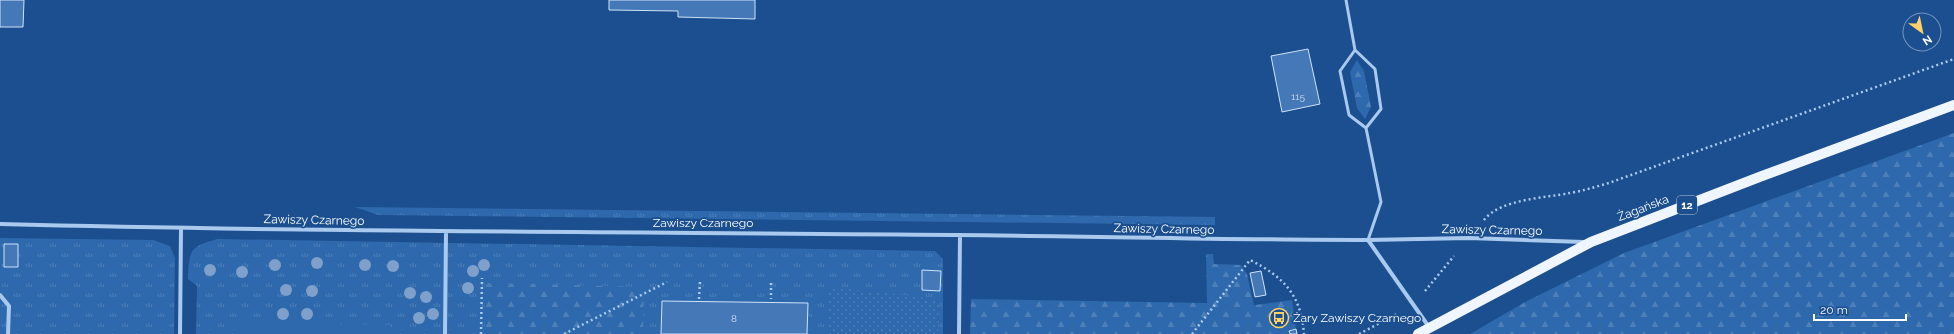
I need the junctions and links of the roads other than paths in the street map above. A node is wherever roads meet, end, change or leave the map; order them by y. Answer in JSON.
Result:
{"nodes":[{"id":1,"x":1346,"y":0,"type":"edge"},
{"id":2,"x":1355,"y":50,"type":"junction"},
{"id":3,"x":1954,"y":105,"type":"edge"},
{"id":4,"x":1366,"y":128,"type":"junction"},
{"id":5,"x":0,"y":224,"type":"edge"},
{"id":6,"x":181,"y":229,"type":"junction"},
{"id":7,"x":446,"y":232,"type":"junction"},
{"id":8,"x":960,"y":235,"type":"junction"},
{"id":9,"x":1368,"y":240,"type":"junction"},
{"id":10,"x":1591,"y":242,"type":"junction"},
{"id":11,"x":0,"y":295,"type":"edge"},
{"id":12,"x":1429,"y":327,"type":"junction"},
{"id":13,"x":8,"y":334,"type":"edge"},
{"id":14,"x":180,"y":334,"type":"edge"},
{"id":15,"x":445,"y":334,"type":"edge"},
{"id":16,"x":959,"y":334,"type":"edge"},
{"id":17,"x":1418,"y":334,"type":"edge"}],
"edges":[{"from":1,"to":2,"type":"lane"},
{"from":2,"to":4,"type":"lane"},
{"from":2,"to":4,"type":"lane"},
{"from":3,"to":10,"type":"main road","name":"Żagańska","number":"12"},
{"from":4,"to":9,"type":"lane"},
{"from":5,"to":6,"type":"street","name":"Zawiszy Czarnego"},
{"from":6,"to":7,"type":"street","name":"Zawiszy Czarnego"},
{"from":6,"to":14,"type":"street"},
{"from":7,"to":8,"type":"street","name":"Zawiszy Czarnego"},
{"from":7,"to":15,"type":"street"},
{"from":8,"to":9,"type":"street","name":"Zawiszy Czarnego"},
{"from":8,"to":16,"type":"street"},
{"from":9,"to":10,"type":"street","name":"Zawiszy Czarnego"},
{"from":9,"to":12,"type":"street"},
{"from":10,"to":12,"type":"main road","name":"Żagańska","number":"12"},
{"from":11,"to":13,"type":"street"},
{"from":12,"to":17,"type":"main road","name":"Żagańska","number":"12"}]}
